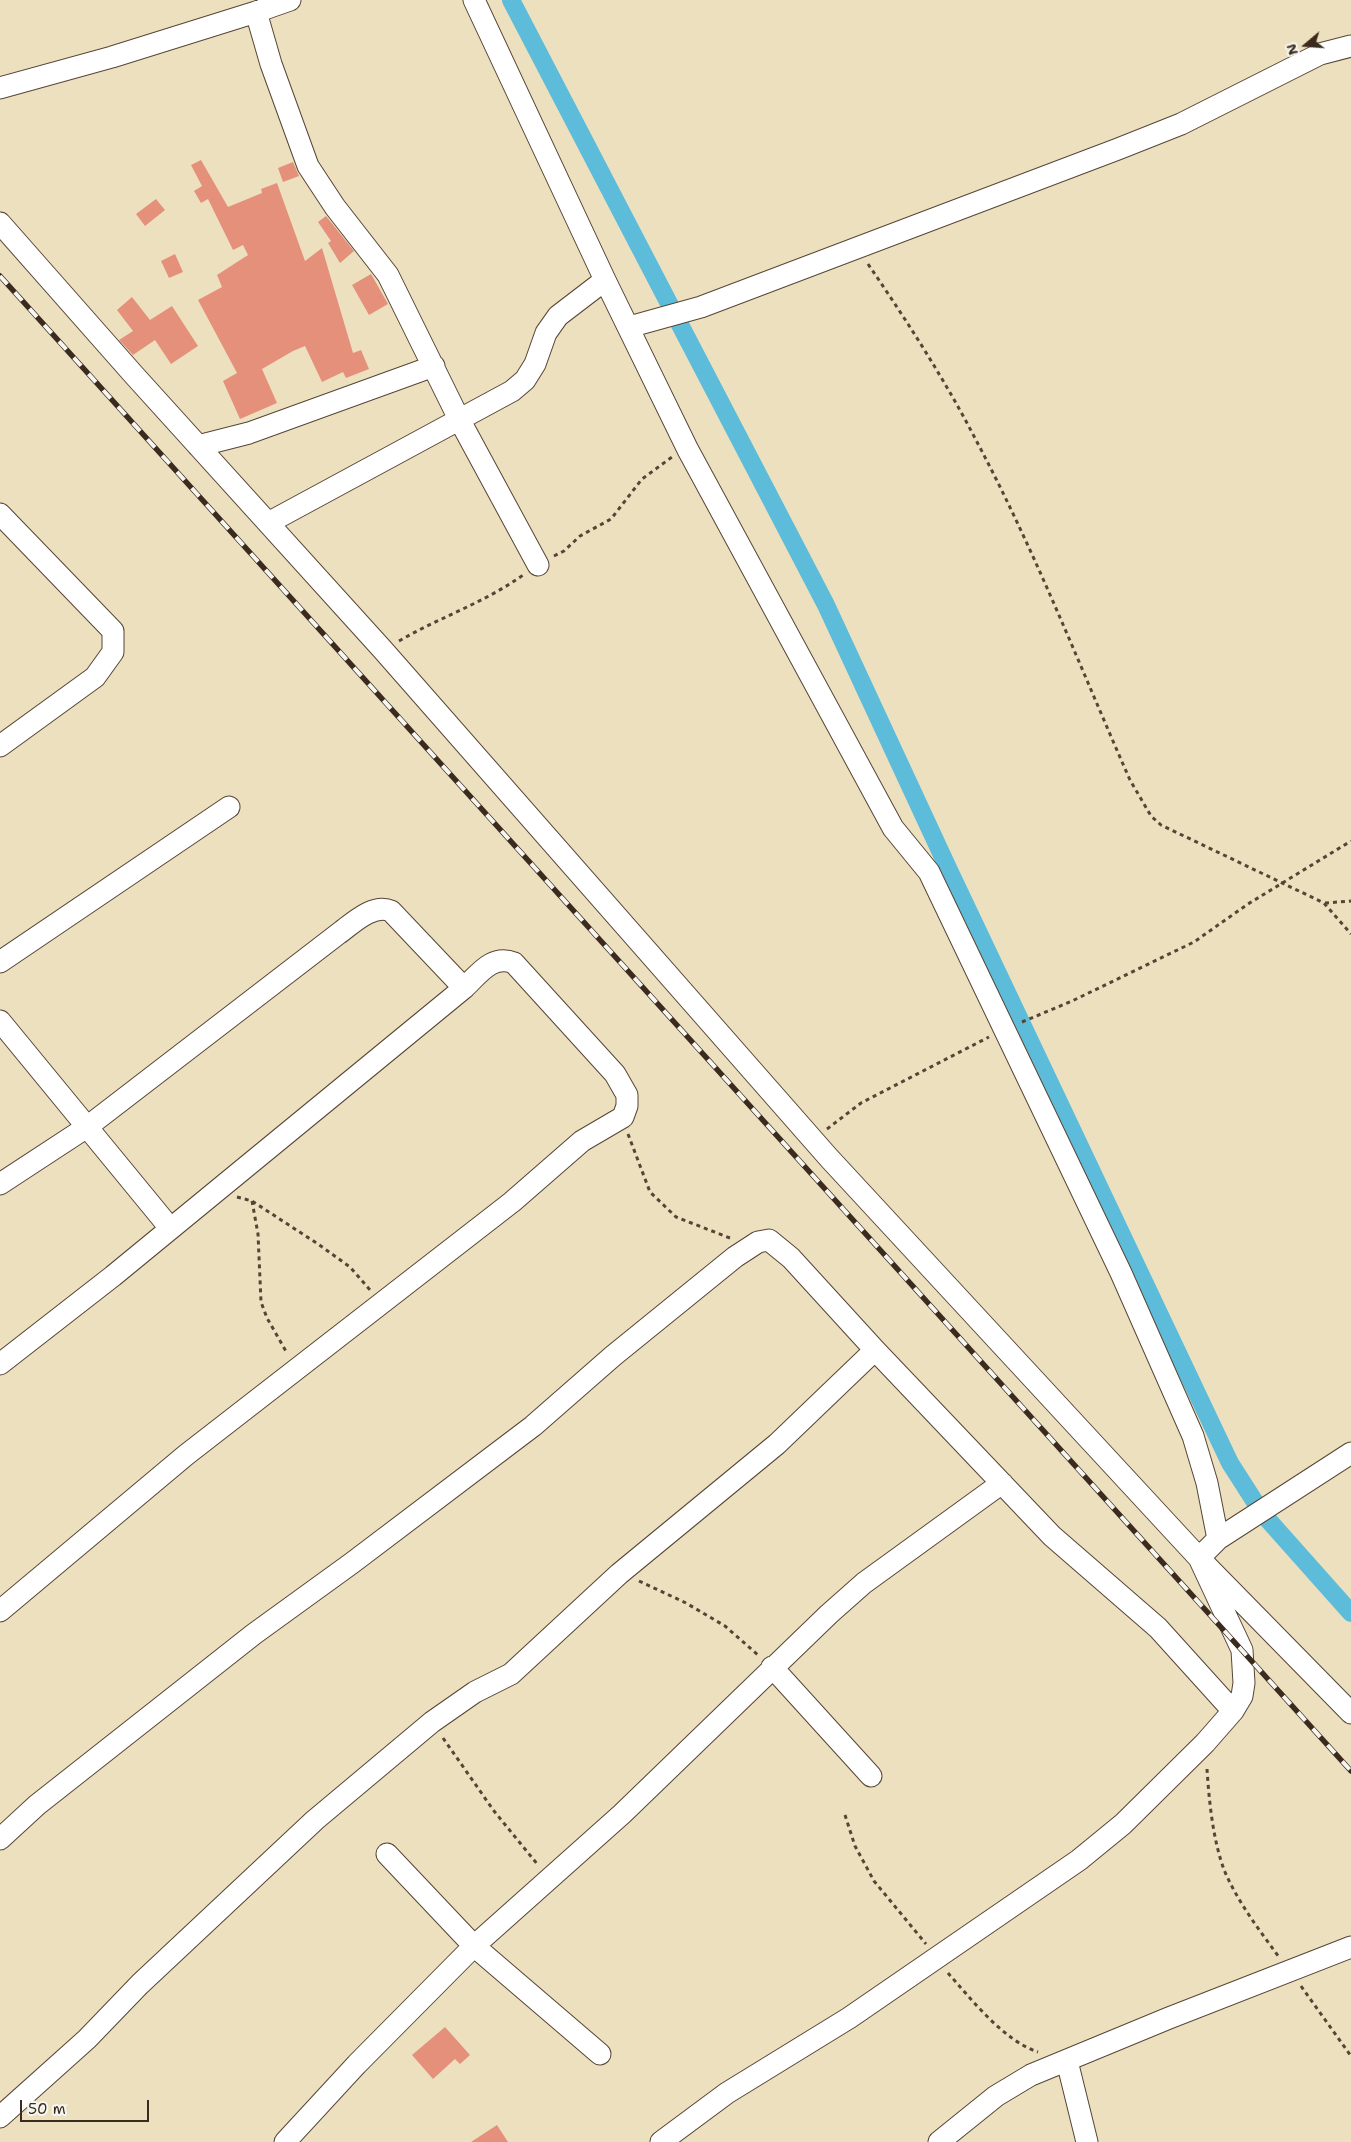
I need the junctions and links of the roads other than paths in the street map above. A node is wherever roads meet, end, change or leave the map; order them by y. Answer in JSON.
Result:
{"nodes":[{"id":1,"x":290,"y":0,"type":"edge"},
{"id":2,"x":474,"y":0,"type":"edge"},
{"id":3,"x":264,"y":6,"type":"edge"},
{"id":4,"x":1351,"y":46,"type":"edge"},
{"id":5,"x":0,"y":88,"type":"edge"},
{"id":6,"x":0,"y":223,"type":"edge"},
{"id":7,"x":605,"y":280,"type":"junction"},
{"id":8,"x":629,"y":327,"type":"junction"},
{"id":9,"x":434,"y":366,"type":"junction"},
{"id":10,"x":459,"y":419,"type":"junction"},
{"id":11,"x":198,"y":446,"type":"junction"},
{"id":12,"x":1,"y":516,"type":"edge"},
{"id":13,"x":268,"y":522,"type":"junction"},
{"id":14,"x":538,"y":565,"type":"dead end"},
{"id":15,"x":0,"y":746,"type":"edge"},
{"id":16,"x":230,"y":807,"type":"dead end"},
{"id":17,"x":0,"y":962,"type":"edge"},
{"id":18,"x":464,"y":988,"type":"junction"},
{"id":19,"x":0,"y":1021,"type":"edge"},
{"id":20,"x":87,"y":1127,"type":"junction"},
{"id":21,"x":0,"y":1184,"type":"edge"},
{"id":22,"x":170,"y":1228,"type":"junction"},
{"id":23,"x":875,"y":1350,"type":"junction"},
{"id":24,"x":0,"y":1364,"type":"edge"},
{"id":25,"x":1351,"y":1453,"type":"edge"},
{"id":26,"x":1002,"y":1483,"type":"junction"},
{"id":27,"x":1218,"y":1539,"type":"junction"},
{"id":28,"x":1199,"y":1558,"type":"junction"},
{"id":29,"x":0,"y":1611,"type":"edge"},
{"id":30,"x":772,"y":1667,"type":"junction"},
{"id":31,"x":1233,"y":1711,"type":"junction"},
{"id":32,"x":1351,"y":1713,"type":"edge"},
{"id":33,"x":871,"y":1776,"type":"dead end"},
{"id":34,"x":0,"y":1839,"type":"edge"},
{"id":35,"x":387,"y":1854,"type":"dead end"},
{"id":36,"x":474,"y":1946,"type":"junction"},
{"id":37,"x":1351,"y":1947,"type":"edge"},
{"id":38,"x":600,"y":2054,"type":"dead end"},
{"id":39,"x":1067,"y":2062,"type":"junction"},
{"id":40,"x":0,"y":2117,"type":"edge"},
{"id":41,"x":675,"y":2138,"type":"edge"},
{"id":42,"x":285,"y":2142,"type":"edge"},
{"id":43,"x":939,"y":2142,"type":"edge"},
{"id":44,"x":1087,"y":2142,"type":"edge"}],
"edges":[{"from":1,"to":3,"type":"street"},
{"from":2,"to":7,"type":"street"},
{"from":3,"to":5,"type":"street"},
{"from":3,"to":9,"type":"street"},
{"from":4,"to":8,"type":"street"},
{"from":6,"to":11,"type":"street"},
{"from":7,"to":8,"type":"street"},
{"from":7,"to":10,"type":"street"},
{"from":8,"to":27,"type":"street"},
{"from":9,"to":10,"type":"street"},
{"from":9,"to":11,"type":"street"},
{"from":10,"to":13,"type":"street"},
{"from":10,"to":14,"type":"street"},
{"from":11,"to":13,"type":"street"},
{"from":12,"to":15,"type":"street"},
{"from":13,"to":28,"type":"street"},
{"from":16,"to":17,"type":"street"},
{"from":18,"to":20,"type":"street"},
{"from":18,"to":22,"type":"street"},
{"from":18,"to":29,"type":"street"},
{"from":19,"to":20,"type":"street"},
{"from":20,"to":21,"type":"street"},
{"from":20,"to":22,"type":"street"},
{"from":22,"to":24,"type":"street"},
{"from":23,"to":26,"type":"street"},
{"from":23,"to":34,"type":"street"},
{"from":23,"to":40,"type":"street"},
{"from":25,"to":27,"type":"street"},
{"from":26,"to":30,"type":"street"},
{"from":26,"to":31,"type":"street"},
{"from":27,"to":28,"type":"street"},
{"from":28,"to":31,"type":"street"},
{"from":28,"to":32,"type":"street"},
{"from":30,"to":33,"type":"street"},
{"from":30,"to":36,"type":"street"},
{"from":31,"to":41,"type":"street"},
{"from":35,"to":36,"type":"street"},
{"from":36,"to":38,"type":"street"},
{"from":36,"to":42,"type":"street"},
{"from":37,"to":39,"type":"street"},
{"from":39,"to":43,"type":"street"},
{"from":39,"to":44,"type":"street"}]}
